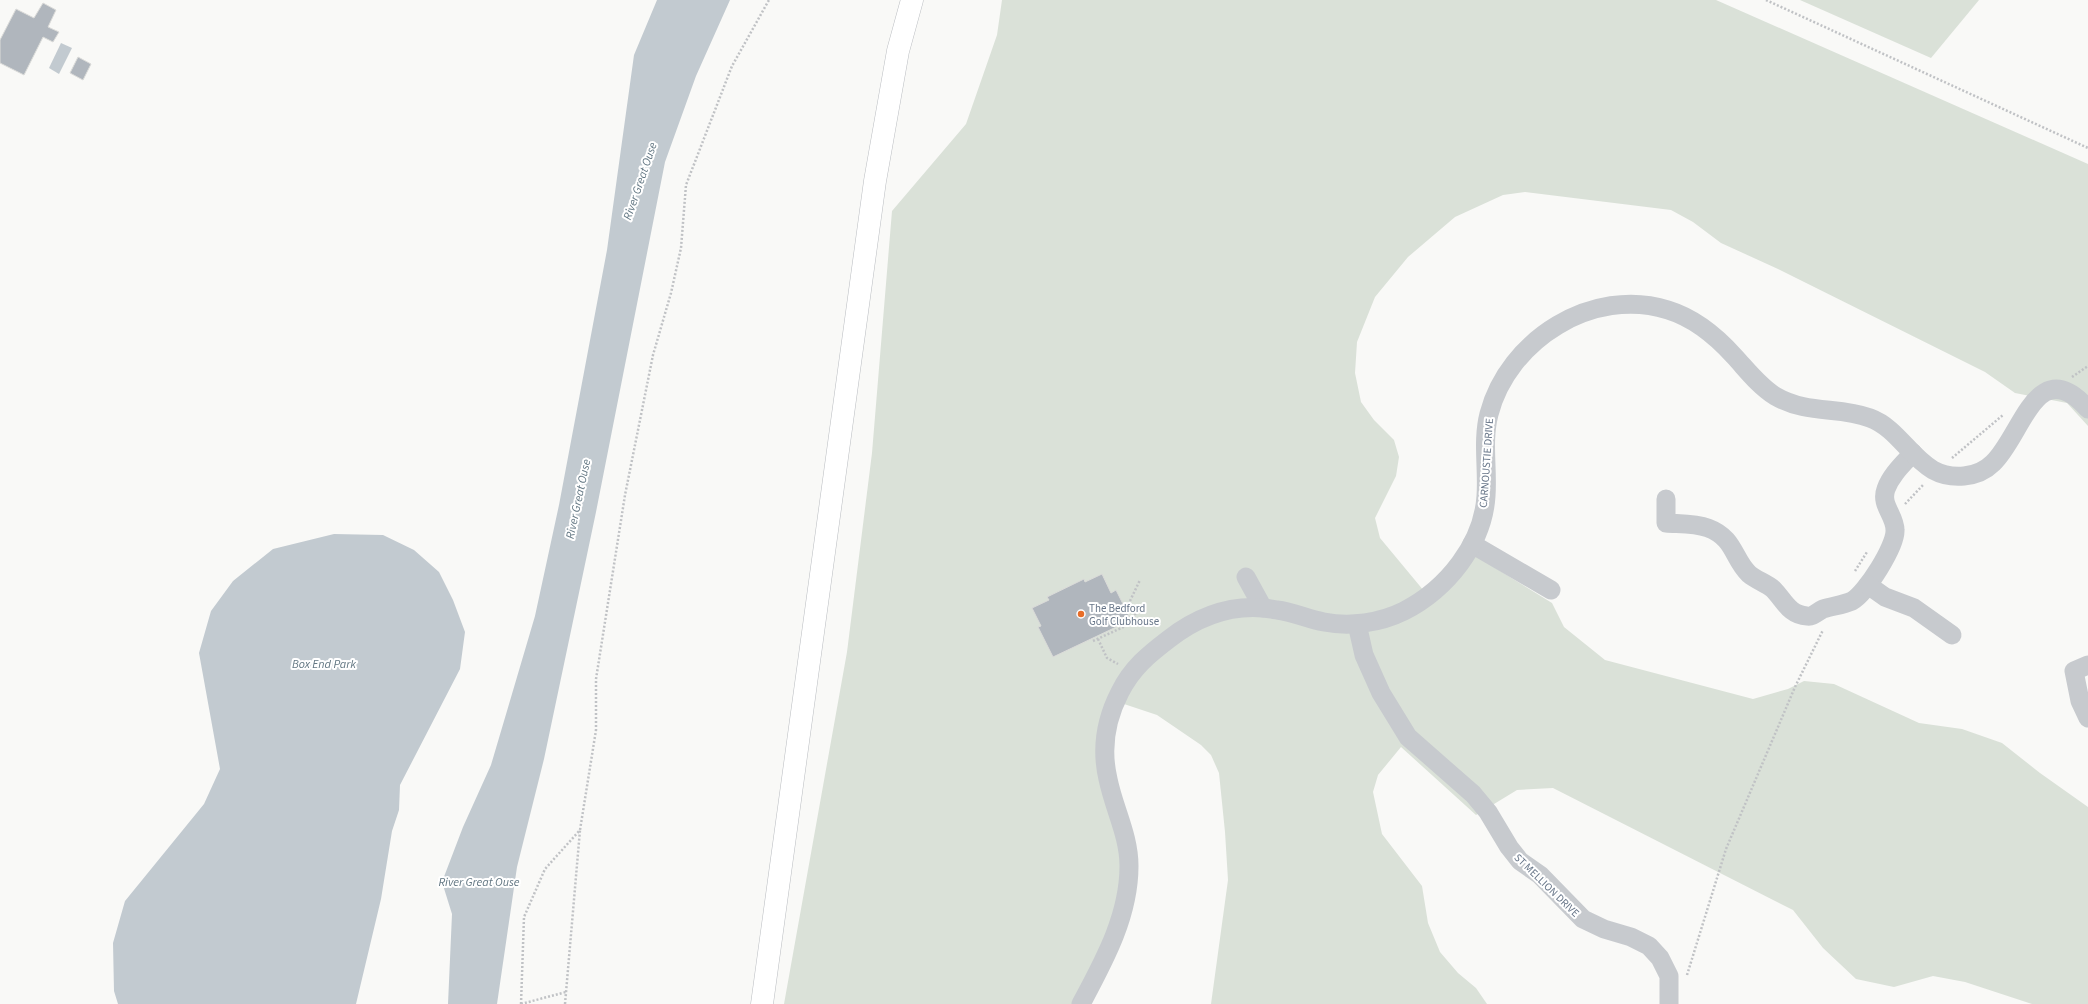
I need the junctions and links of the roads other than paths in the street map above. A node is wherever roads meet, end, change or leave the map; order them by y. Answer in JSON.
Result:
{"nodes":[{"id":1,"x":912,"y":0,"type":"edge"},
{"id":2,"x":2088,"y":409,"type":"edge"},
{"id":3,"x":1913,"y":453,"type":"junction"},
{"id":4,"x":1666,"y":499,"type":"dead end"},
{"id":5,"x":1472,"y":544,"type":"junction"},
{"id":6,"x":1246,"y":578,"type":"dead end"},
{"id":7,"x":1868,"y":585,"type":"junction"},
{"id":8,"x":1551,"y":590,"type":"dead end"},
{"id":9,"x":1263,"y":608,"type":"junction"},
{"id":10,"x":1357,"y":624,"type":"junction"},
{"id":11,"x":1952,"y":635,"type":"dead end"},
{"id":12,"x":2081,"y":668,"type":"edge"},
{"id":13,"x":2088,"y":718,"type":"edge"},
{"id":14,"x":762,"y":1004,"type":"edge"},
{"id":15,"x":1081,"y":1004,"type":"edge"},
{"id":16,"x":1669,"y":1004,"type":"edge"}],
"edges":[{"from":1,"to":14,"type":"highway"},
{"from":2,"to":3,"type":"street","name":"CARNOUSTIE DRIVE"},
{"from":3,"to":5,"type":"street","name":"CARNOUSTIE DRIVE"},
{"from":3,"to":7,"type":"street"},
{"from":4,"to":7,"type":"street"},
{"from":5,"to":8,"type":"street"},
{"from":5,"to":10,"type":"street","name":"CARNOUSTIE DRIVE"},
{"from":6,"to":9,"type":"street"},
{"from":7,"to":11,"type":"street"},
{"from":9,"to":10,"type":"street","name":"CARNOUSTIE DRIVE"},
{"from":9,"to":15,"type":"street","name":"CARNOUSTIE DRIVE"},
{"from":10,"to":16,"type":"street","name":"ST MELLION DRIVE"},
{"from":12,"to":13,"type":"street"}]}
